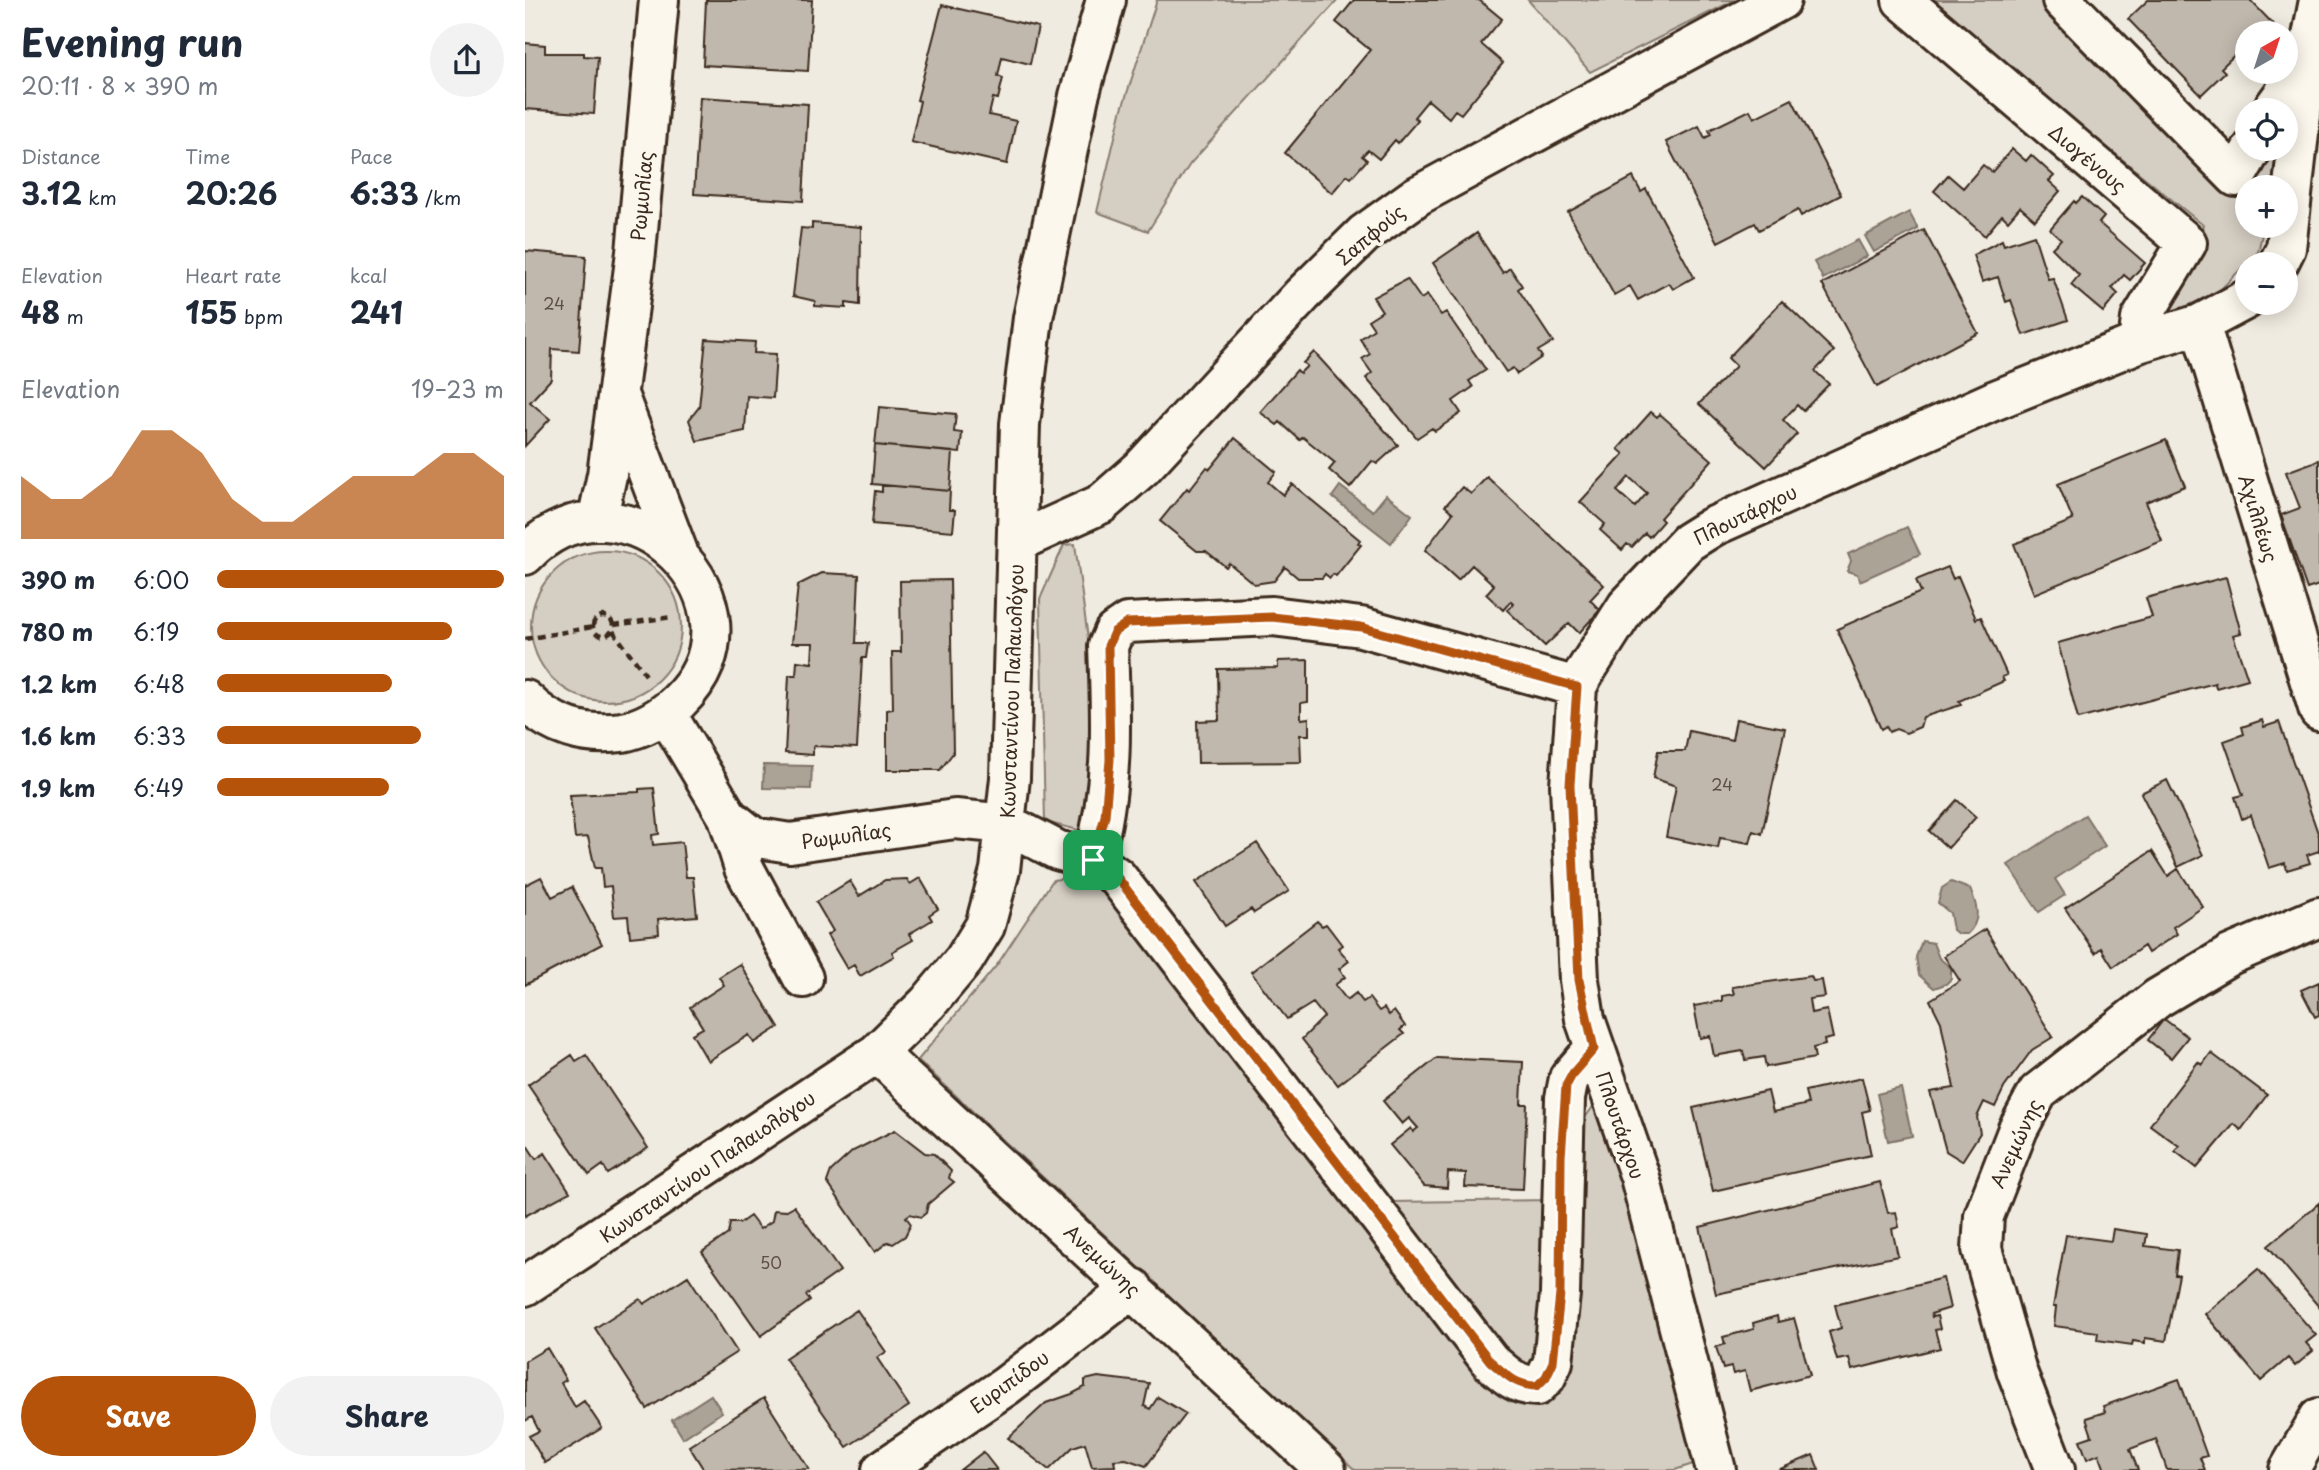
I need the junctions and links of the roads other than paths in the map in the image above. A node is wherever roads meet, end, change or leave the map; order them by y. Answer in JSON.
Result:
{"nodes":[{"id":1,"x":659,"y":0,"type":"edge"},
{"id":2,"x":1106,"y":0,"type":"edge"},
{"id":3,"x":1717,"y":0,"type":"edge"},
{"id":4,"x":1781,"y":0,"type":"edge"},
{"id":5,"x":1902,"y":0,"type":"edge"},
{"id":6,"x":2062,"y":0,"type":"edge"},
{"id":7,"x":2319,"y":0,"type":"edge"},
{"id":8,"x":1699,"y":44,"type":"junction"},
{"id":9,"x":2307,"y":62,"type":"junction"},
{"id":10,"x":2281,"y":98,"type":"edge"},
{"id":11,"x":2246,"y":161,"type":"edge"},
{"id":12,"x":2284,"y":252,"type":"edge"},
{"id":13,"x":2235,"y":305,"type":"edge"},
{"id":14,"x":2200,"y":324,"type":"junction"},
{"id":15,"x":2139,"y":343,"type":"junction"},
{"id":16,"x":617,"y":391,"type":"junction"},
{"id":17,"x":597,"y":522,"type":"junction"},
{"id":18,"x":1017,"y":542,"type":"junction"},
{"id":19,"x":678,"y":552,"type":"junction"},
{"id":20,"x":525,"y":555,"type":"edge"},
{"id":21,"x":1577,"y":687,"type":"junction"},
{"id":22,"x":526,"y":703,"type":"edge"},
{"id":23,"x":669,"y":711,"type":"junction"},
{"id":24,"x":2319,"y":711,"type":"edge"},
{"id":25,"x":728,"y":817,"type":"junction"},
{"id":26,"x":1007,"y":824,"type":"junction"},
{"id":27,"x":1093,"y":860,"type":"junction"},
{"id":28,"x":2319,"y":917,"type":"edge"},
{"id":29,"x":803,"y":978,"type":"dead end"},
{"id":30,"x":1594,"y":1049,"type":"junction"},
{"id":31,"x":877,"y":1052,"type":"junction"},
{"id":32,"x":525,"y":1286,"type":"edge"},
{"id":33,"x":1133,"y":1288,"type":"junction"},
{"id":34,"x":2319,"y":1418,"type":"edge"},
{"id":35,"x":882,"y":1470,"type":"edge"},
{"id":36,"x":1326,"y":1470,"type":"edge"},
{"id":37,"x":1716,"y":1470,"type":"edge"},
{"id":38,"x":2055,"y":1470,"type":"edge"},
{"id":39,"x":2289,"y":1470,"type":"edge"}],
"edges":[{"from":1,"to":16,"type":"street","name":"Ρωμυλίας"},
{"from":2,"to":18,"type":"street","name":"Κωνσταντίνου Παλαιολόγου"},
{"from":3,"to":8,"type":"street"},
{"from":4,"to":8,"type":"street","name":"Σαπφούς"},
{"from":5,"to":15,"type":"street","name":"Διογένους"},
{"from":6,"to":11,"type":"street"},
{"from":7,"to":9,"type":"street"},
{"from":8,"to":18,"type":"street","name":"Σαπφούς"},
{"from":9,"to":10,"type":"street"},
{"from":9,"to":12,"type":"street"},
{"from":13,"to":14,"type":"street","name":"Πλουτάρχου"},
{"from":14,"to":15,"type":"street","name":"Πλουτάρχου"},
{"from":14,"to":24,"type":"street","name":"Αχιλλέως"},
{"from":15,"to":21,"type":"street","name":"Πλουτάρχου"},
{"from":16,"to":17,"type":"street","name":"Ρωμυλίας"},
{"from":16,"to":19,"type":"street","name":"Ρωμυλίας"},
{"from":17,"to":19,"type":"street"},
{"from":17,"to":20,"type":"street"},
{"from":18,"to":26,"type":"street","name":"Κωνσταντίνου Παλαιολόγου"},
{"from":19,"to":23,"type":"street"},
{"from":21,"to":27,"type":"street"},
{"from":21,"to":30,"type":"street","name":"Πλουτάρχου"},
{"from":22,"to":23,"type":"street"},
{"from":23,"to":25,"type":"street","name":"Ρωμυλίας"},
{"from":25,"to":26,"type":"street","name":"Ρωμυλίας"},
{"from":25,"to":29,"type":"street"},
{"from":26,"to":27,"type":"street"},
{"from":26,"to":31,"type":"street","name":"Κωνσταντίνου Παλαιολόγου"},
{"from":27,"to":30,"type":"street"},
{"from":28,"to":38,"type":"street","name":"Ανεμώνης"},
{"from":30,"to":37,"type":"street","name":"Πλουτάρχου"},
{"from":31,"to":32,"type":"street","name":"Κωνσταντίνου Παλαιολόγου"},
{"from":31,"to":33,"type":"street","name":"Ανεμώνης"},
{"from":33,"to":35,"type":"street","name":"Ευριπίδου"},
{"from":33,"to":36,"type":"street","name":"Ανεμώνης"},
{"from":34,"to":39,"type":"street"}]}
